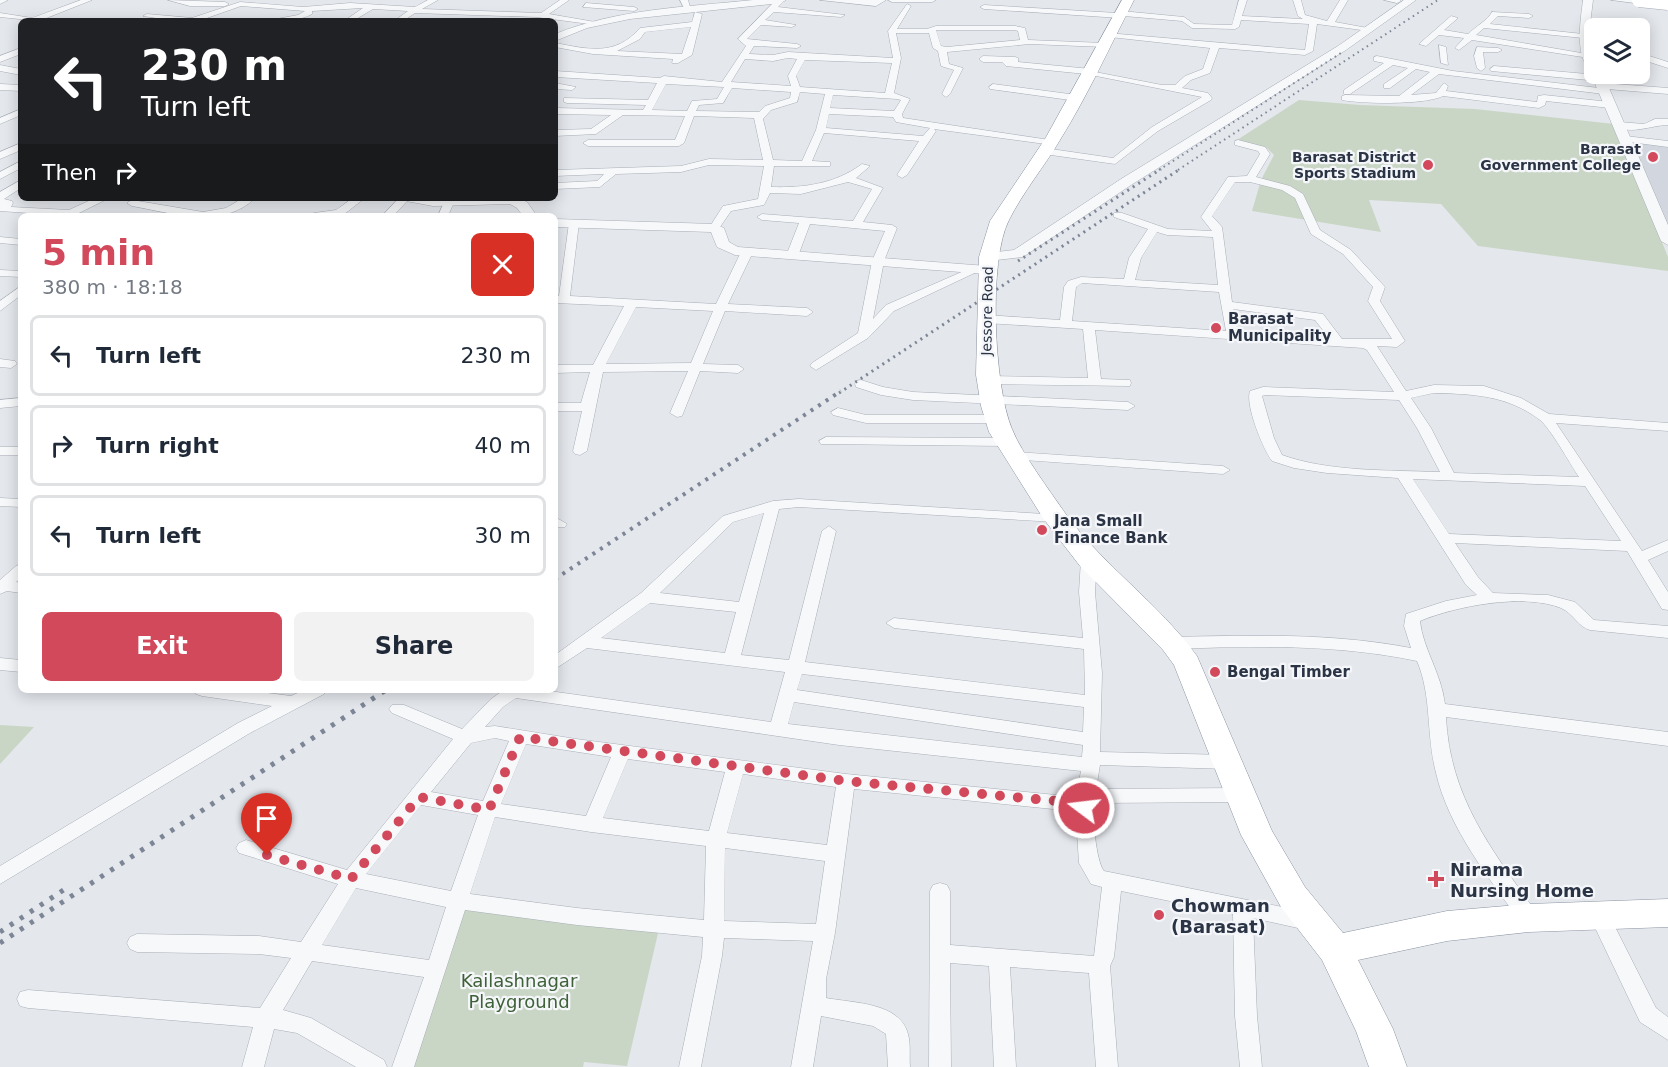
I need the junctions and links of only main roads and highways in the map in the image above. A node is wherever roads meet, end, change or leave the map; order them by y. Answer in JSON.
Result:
{"nodes":[{"id":1,"x":1641,"y":0,"type":"edge"},
{"id":2,"x":1668,"y":4,"type":"edge"},
{"id":3,"x":1123,"y":9,"type":"edge"},
{"id":4,"x":1668,"y":913,"type":"edge"},
{"id":5,"x":1335,"y":950,"type":"junction"},
{"id":6,"x":1388,"y":1067,"type":"edge"}],
"edges":[{"from":1,"to":2,"type":"main road","bridge":true},
{"from":3,"to":5,"type":"highway","name":"Jessore Road"},
{"from":4,"to":5,"type":"highway"},
{"from":5,"to":6,"type":"highway"}]}
